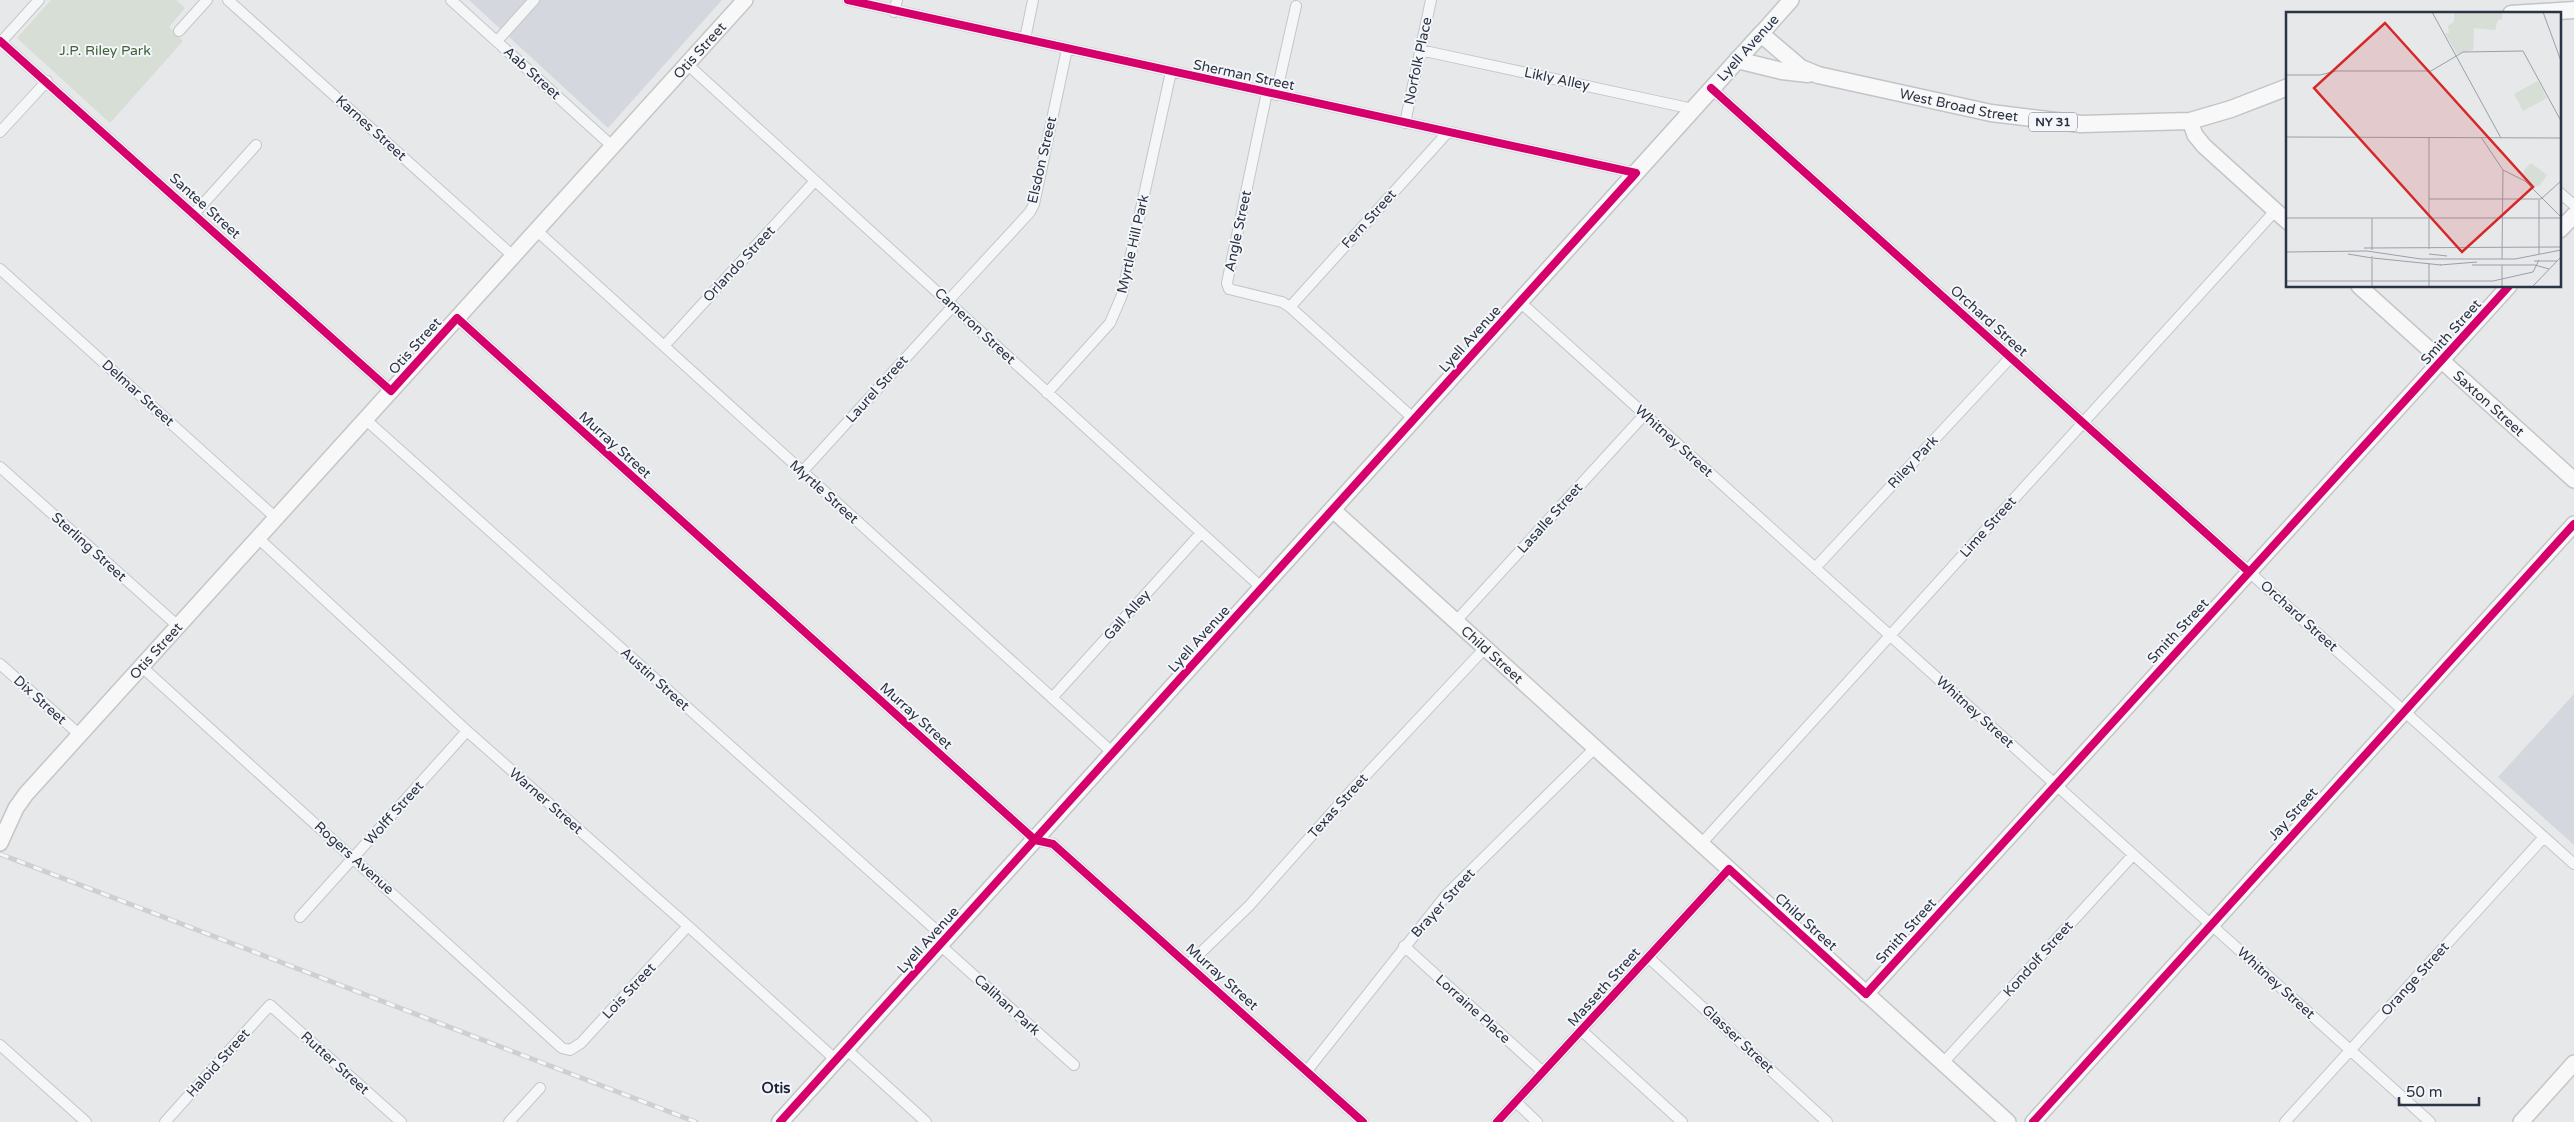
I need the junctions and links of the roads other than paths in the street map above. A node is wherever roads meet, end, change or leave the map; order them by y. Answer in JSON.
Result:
{"nodes":[{"id":1,"x":39,"y":0,"type":"edge"},
{"id":2,"x":207,"y":0,"type":"edge"},
{"id":3,"x":228,"y":0,"type":"edge"},
{"id":4,"x":451,"y":0,"type":"edge"},
{"id":5,"x":534,"y":0,"type":"edge"},
{"id":6,"x":745,"y":0,"type":"edge"},
{"id":7,"x":848,"y":0,"type":"edge"},
{"id":8,"x":897,"y":0,"type":"edge"},
{"id":9,"x":1033,"y":0,"type":"edge"},
{"id":10,"x":1431,"y":0,"type":"edge"},
{"id":11,"x":1791,"y":0,"type":"edge"},
{"id":12,"x":1296,"y":6,"type":"dead end"},
{"id":13,"x":2574,"y":10,"type":"edge"},
{"id":14,"x":894,"y":12,"type":"junction"},
{"id":15,"x":2542,"y":12,"type":"edge"},
{"id":16,"x":180,"y":31,"type":"dead end"},
{"id":17,"x":1761,"y":34,"type":"junction"},
{"id":18,"x":1025,"y":40,"type":"junction"},
{"id":19,"x":496,"y":41,"type":"junction"},
{"id":20,"x":1,"y":42,"type":"edge"},
{"id":21,"x":1067,"y":49,"type":"junction"},
{"id":22,"x":1420,"y":50,"type":"junction"},
{"id":23,"x":1737,"y":60,"type":"junction"},
{"id":24,"x":687,"y":64,"type":"junction"},
{"id":25,"x":1171,"y":72,"type":"junction"},
{"id":26,"x":1818,"y":74,"type":"junction"},
{"id":27,"x":47,"y":81,"type":"junction"},
{"id":28,"x":1711,"y":88,"type":"junction"},
{"id":29,"x":2286,"y":88,"type":"edge"},
{"id":30,"x":1271,"y":94,"type":"junction"},
{"id":31,"x":1693,"y":109,"type":"junction"},
{"id":32,"x":2190,"y":121,"type":"junction"},
{"id":33,"x":1405,"y":123,"type":"junction"},
{"id":34,"x":0,"y":132,"type":"edge"},
{"id":35,"x":1448,"y":132,"type":"junction"},
{"id":36,"x":256,"y":145,"type":"dead end"},
{"id":37,"x":612,"y":146,"type":"junction"},
{"id":38,"x":1636,"y":173,"type":"junction"},
{"id":39,"x":814,"y":182,"type":"junction"},
{"id":40,"x":2562,"y":195,"type":"edge"},
{"id":41,"x":2574,"y":205,"type":"edge"},
{"id":42,"x":2275,"y":211,"type":"junction"},
{"id":43,"x":194,"y":214,"type":"junction"},
{"id":44,"x":2574,"y":214,"type":"edge"},
{"id":45,"x":2286,"y":220,"type":"edge"},
{"id":46,"x":2562,"y":228,"type":"edge"},
{"id":47,"x":536,"y":230,"type":"junction"},
{"id":48,"x":513,"y":256,"type":"junction"},
{"id":49,"x":0,"y":269,"type":"edge"},
{"id":50,"x":2361,"y":288,"type":"edge"},
{"id":51,"x":2507,"y":288,"type":"edge"},
{"id":52,"x":1520,"y":302,"type":"junction"},
{"id":53,"x":950,"y":303,"type":"junction"},
{"id":54,"x":1290,"y":307,"type":"junction"},
{"id":55,"x":457,"y":318,"type":"junction"},
{"id":56,"x":664,"y":346,"type":"junction"},
{"id":57,"x":2011,"y":357,"type":"junction"},
{"id":58,"x":2441,"y":361,"type":"junction"},
{"id":59,"x":391,"y":391,"type":"junction"},
{"id":60,"x":1046,"y":392,"type":"junction"},
{"id":61,"x":1645,"y":414,"type":"junction"},
{"id":62,"x":1414,"y":419,"type":"junction"},
{"id":63,"x":365,"y":420,"type":"junction"},
{"id":64,"x":2083,"y":422,"type":"junction"},
{"id":65,"x":0,"y":467,"type":"edge"},
{"id":66,"x":802,"y":472,"type":"junction"},
{"id":67,"x":2574,"y":480,"type":"edge"},
{"id":68,"x":1333,"y":510,"type":"junction"},
{"id":69,"x":276,"y":518,"type":"junction"},
{"id":70,"x":2574,"y":524,"type":"edge"},
{"id":71,"x":1201,"y":533,"type":"junction"},
{"id":72,"x":258,"y":538,"type":"junction"},
{"id":73,"x":1815,"y":568,"type":"junction"},
{"id":74,"x":2249,"y":572,"type":"junction"},
{"id":75,"x":1262,"y":588,"type":"junction"},
{"id":76,"x":1456,"y":621,"type":"junction"},
{"id":77,"x":178,"y":626,"type":"junction"},
{"id":78,"x":1890,"y":635,"type":"junction"},
{"id":79,"x":1485,"y":648,"type":"junction"},
{"id":80,"x":0,"y":664,"type":"edge"},
{"id":81,"x":142,"y":667,"type":"junction"},
{"id":82,"x":1052,"y":698,"type":"junction"},
{"id":83,"x":2404,"y":711,"type":"junction"},
{"id":84,"x":467,"y":731,"type":"junction"},
{"id":85,"x":80,"y":735,"type":"junction"},
{"id":86,"x":1595,"y":748,"type":"junction"},
{"id":87,"x":1113,"y":753,"type":"junction"},
{"id":88,"x":2055,"y":784,"type":"junction"},
{"id":89,"x":2544,"y":837,"type":"junction"},
{"id":90,"x":1035,"y":840,"type":"junction"},
{"id":91,"x":0,"y":843,"type":"edge"},
{"id":92,"x":1701,"y":844,"type":"junction"},
{"id":93,"x":2133,"y":854,"type":"junction"},
{"id":94,"x":355,"y":858,"type":"junction"},
{"id":95,"x":2574,"y":864,"type":"edge"},
{"id":96,"x":1728,"y":869,"type":"junction"},
{"id":97,"x":300,"y":917,"type":"dead end"},
{"id":98,"x":2210,"y":924,"type":"junction"},
{"id":99,"x":688,"y":926,"type":"junction"},
{"id":100,"x":943,"y":942,"type":"junction"},
{"id":101,"x":1404,"y":946,"type":"junction"},
{"id":102,"x":1648,"y":957,"type":"junction"},
{"id":103,"x":1189,"y":964,"type":"junction"},
{"id":104,"x":1866,"y":994,"type":"junction"},
{"id":105,"x":270,"y":1005,"type":"joint"},
{"id":106,"x":1582,"y":1030,"type":"junction"},
{"id":107,"x":0,"y":1045,"type":"edge"},
{"id":108,"x":566,"y":1049,"type":"joint"},
{"id":109,"x":2350,"y":1050,"type":"junction"},
{"id":110,"x":841,"y":1055,"type":"junction"},
{"id":111,"x":1943,"y":1063,"type":"junction"},
{"id":112,"x":2574,"y":1063,"type":"edge"},
{"id":113,"x":1074,"y":1065,"type":"dead end"},
{"id":114,"x":1306,"y":1072,"type":"junction"},
{"id":115,"x":1542,"y":1072,"type":"junction"},
{"id":116,"x":540,"y":1088,"type":"dead end"},
{"id":117,"x":1516,"y":1102,"type":"junction"},
{"id":118,"x":86,"y":1122,"type":"edge"},
{"id":119,"x":165,"y":1122,"type":"edge"},
{"id":120,"x":401,"y":1122,"type":"edge"},
{"id":121,"x":509,"y":1122,"type":"edge"},
{"id":122,"x":780,"y":1122,"type":"edge"},
{"id":123,"x":926,"y":1122,"type":"edge"},
{"id":124,"x":1363,"y":1122,"type":"edge"},
{"id":125,"x":1497,"y":1122,"type":"edge"},
{"id":126,"x":1538,"y":1122,"type":"edge"},
{"id":127,"x":1682,"y":1122,"type":"edge"},
{"id":128,"x":1827,"y":1122,"type":"edge"},
{"id":129,"x":2008,"y":1122,"type":"edge"},
{"id":130,"x":2033,"y":1122,"type":"edge"},
{"id":131,"x":2285,"y":1122,"type":"edge"},
{"id":132,"x":2430,"y":1122,"type":"edge"},
{"id":133,"x":2521,"y":1122,"type":"edge"}],
"edges":[{"from":1,"to":20,"type":"street"},
{"from":2,"to":16,"type":"street"},
{"from":3,"to":48,"type":"street","name":"Karnes Street"},
{"from":4,"to":19,"type":"street","name":"Aab Street"},
{"from":5,"to":19,"type":"street"},
{"from":6,"to":24,"type":"street","name":"Otis Street"},
{"from":7,"to":14,"type":"street","name":"Sherman Street"},
{"from":8,"to":14,"type":"street"},
{"from":9,"to":18,"type":"street"},
{"from":10,"to":22,"type":"street","name":"Norfolk Place"},
{"from":11,"to":17,"type":"street","name":"Lyell Avenue"},
{"from":12,"to":30,"type":"street","name":"Angle Street"},
{"from":13,"to":15,"type":"main road"},
{"from":14,"to":18,"type":"street","name":"Sherman Street"},
{"from":17,"to":23,"type":"main road","name":"Lyell Avenue"},
{"from":17,"to":26,"type":"main road","name":"West Broad Street","number":"NY 31"},
{"from":18,"to":21,"type":"street","name":"Sherman Street"},
{"from":19,"to":37,"type":"street","name":"Aab Street"},
{"from":20,"to":27,"type":"street","name":"Santee Street"},
{"from":21,"to":25,"type":"street","name":"Sherman Street"},
{"from":21,"to":53,"type":"street","name":"Elsdon Street"},
{"from":22,"to":31,"type":"street","name":"Likly Alley"},
{"from":22,"to":33,"type":"street","name":"Norfolk Place"},
{"from":23,"to":26,"type":"main road","number":"NY 31"},
{"from":23,"to":28,"type":"main road","name":"Lyell Avenue"},
{"from":24,"to":37,"type":"street","name":"Otis Street"},
{"from":24,"to":39,"type":"street","name":"Cameron Street"},
{"from":25,"to":30,"type":"street","name":"Sherman Street"},
{"from":25,"to":60,"type":"street","name":"Myrtle Hill Park"},
{"from":26,"to":32,"type":"main road","name":"West Broad Street","number":"NY 31"},
{"from":27,"to":34,"type":"street"},
{"from":27,"to":43,"type":"street","name":"Santee Street"},
{"from":28,"to":31,"type":"main road","name":"Lyell Avenue"},
{"from":28,"to":57,"type":"street","name":"Orchard Street"},
{"from":29,"to":32,"type":"main road","name":"West Broad Street","number":"NY 31"},
{"from":30,"to":33,"type":"street","name":"Sherman Street"},
{"from":30,"to":54,"type":"street","name":"Angle Street"},
{"from":31,"to":38,"type":"main road","name":"Lyell Avenue"},
{"from":32,"to":42,"type":"street"},
{"from":33,"to":35,"type":"street","name":"Sherman Street"},
{"from":35,"to":38,"type":"street","name":"Sherman Street"},
{"from":35,"to":54,"type":"street","name":"Fern Street"},
{"from":36,"to":43,"type":"street"},
{"from":37,"to":47,"type":"street","name":"Otis Street"},
{"from":38,"to":52,"type":"main road","name":"Lyell Avenue"},
{"from":39,"to":53,"type":"street","name":"Cameron Street"},
{"from":39,"to":56,"type":"street","name":"Orlando Street"},
{"from":40,"to":41,"type":"street"},
{"from":42,"to":45,"type":"street"},
{"from":42,"to":64,"type":"street","name":"Lime Street"},
{"from":43,"to":59,"type":"street","name":"Santee Street"},
{"from":44,"to":46,"type":"street"},
{"from":47,"to":48,"type":"street","name":"Otis Street"},
{"from":47,"to":56,"type":"street","name":"Myrtle Street"},
{"from":48,"to":55,"type":"street","name":"Otis Street"},
{"from":49,"to":69,"type":"street","name":"Delmar Street"},
{"from":50,"to":58,"type":"street","name":"Saxton Street"},
{"from":51,"to":58,"type":"street","name":"Smith Street"},
{"from":52,"to":61,"type":"street","name":"Whitney Street"},
{"from":52,"to":62,"type":"main road","name":"Lyell Avenue"},
{"from":53,"to":60,"type":"street","name":"Cameron Street"},
{"from":53,"to":66,"type":"street","name":"Laurel Street"},
{"from":54,"to":62,"type":"street","name":"Angle Street"},
{"from":55,"to":59,"type":"street","name":"Otis Street"},
{"from":55,"to":90,"type":"street","name":"Murray Street"},
{"from":56,"to":66,"type":"street","name":"Myrtle Street"},
{"from":57,"to":64,"type":"street","name":"Orchard Street"},
{"from":57,"to":73,"type":"street","name":"Riley Park"},
{"from":58,"to":67,"type":"street","name":"Saxton Street"},
{"from":58,"to":74,"type":"street","name":"Smith Street"},
{"from":59,"to":63,"type":"street","name":"Otis Street"},
{"from":60,"to":71,"type":"street","name":"Cameron Street"},
{"from":61,"to":73,"type":"street","name":"Whitney Street"},
{"from":61,"to":76,"type":"street","name":"Lasalle Street"},
{"from":62,"to":68,"type":"main road","name":"Lyell Avenue"},
{"from":63,"to":69,"type":"street","name":"Otis Street"},
{"from":63,"to":100,"type":"street","name":"Austin Street"},
{"from":64,"to":74,"type":"street","name":"Orchard Street"},
{"from":64,"to":78,"type":"street","name":"Lime Street"},
{"from":65,"to":77,"type":"street","name":"Sterling Street"},
{"from":66,"to":82,"type":"street","name":"Myrtle Street"},
{"from":68,"to":75,"type":"main road","name":"Lyell Avenue"},
{"from":68,"to":76,"type":"street","name":"Child Street"},
{"from":69,"to":72,"type":"street","name":"Otis Street"},
{"from":70,"to":83,"type":"street","name":"Jay Street"},
{"from":71,"to":75,"type":"street","name":"Cameron Street"},
{"from":71,"to":82,"type":"street","name":"Gall Alley"},
{"from":72,"to":77,"type":"street","name":"Otis Street"},
{"from":72,"to":84,"type":"street","name":"Warner Street"},
{"from":73,"to":78,"type":"street","name":"Whitney Street"},
{"from":74,"to":83,"type":"street","name":"Orchard Street"},
{"from":74,"to":88,"type":"street","name":"Smith Street"},
{"from":75,"to":87,"type":"main road","name":"Lyell Avenue"},
{"from":76,"to":79,"type":"street","name":"Child Street"},
{"from":77,"to":81,"type":"street","name":"Otis Street"},
{"from":78,"to":88,"type":"street","name":"Whitney Street"},
{"from":78,"to":92,"type":"street","name":"Lime Street"},
{"from":79,"to":86,"type":"street","name":"Child Street"},
{"from":79,"to":103,"type":"street","name":"Texas Street"},
{"from":80,"to":85,"type":"street","name":"Dix Street"},
{"from":81,"to":85,"type":"street","name":"Otis Street"},
{"from":81,"to":94,"type":"street","name":"Rogers Avenue"},
{"from":82,"to":87,"type":"street","name":"Myrtle Street"},
{"from":83,"to":89,"type":"street","name":"Orchard Street"},
{"from":83,"to":98,"type":"street","name":"Jay Street"},
{"from":84,"to":94,"type":"street","name":"Wolff Street"},
{"from":84,"to":99,"type":"street","name":"Warner Street"},
{"from":85,"to":91,"type":"street","name":"Otis Street"},
{"from":86,"to":92,"type":"street","name":"Child Street"},
{"from":86,"to":101,"type":"street","name":"Brayer Street"},
{"from":87,"to":90,"type":"main road","name":"Lyell Avenue"},
{"from":88,"to":93,"type":"street","name":"Whitney Street"},
{"from":88,"to":104,"type":"street","name":"Smith Street"},
{"from":89,"to":95,"type":"street","name":"Orchard Street"},
{"from":89,"to":109,"type":"street","name":"Orange Street"},
{"from":90,"to":100,"type":"main road","name":"Lyell Avenue"},
{"from":90,"to":103,"type":"street","name":"Murray Street"},
{"from":92,"to":96,"type":"street","name":"Child Street"},
{"from":93,"to":98,"type":"street","name":"Whitney Street"},
{"from":93,"to":111,"type":"street","name":"Kondolf Street"},
{"from":94,"to":97,"type":"street","name":"Wolff Street"},
{"from":94,"to":108,"type":"street","name":"Rogers Avenue"},
{"from":96,"to":102,"type":"street","name":"Masseth Street"},
{"from":96,"to":104,"type":"street","name":"Child Street"},
{"from":98,"to":109,"type":"street","name":"Whitney Street"},
{"from":98,"to":130,"type":"street","name":"Jay Street"},
{"from":99,"to":108,"type":"street","name":"Lois Street"},
{"from":99,"to":110,"type":"street","name":"Warner Street"},
{"from":100,"to":110,"type":"main road","name":"Lyell Avenue"},
{"from":100,"to":113,"type":"street","name":"Calihan Park"},
{"from":101,"to":114,"type":"street","name":"Brayer Street"},
{"from":101,"to":115,"type":"street","name":"Lorraine Place"},
{"from":102,"to":106,"type":"street","name":"Masseth Street"},
{"from":102,"to":128,"type":"street","name":"Glasser Street"},
{"from":103,"to":114,"type":"street","name":"Murray Street"},
{"from":104,"to":111,"type":"street","name":"Child Street"},
{"from":105,"to":119,"type":"street","name":"Haloid Street"},
{"from":105,"to":120,"type":"street","name":"Rutter Street"},
{"from":106,"to":115,"type":"street","name":"Masseth Street"},
{"from":106,"to":127,"type":"street"},
{"from":107,"to":118,"type":"street"},
{"from":109,"to":131,"type":"street","name":"Orange Street"},
{"from":109,"to":132,"type":"street","name":"Whitney Street"},
{"from":110,"to":122,"type":"main road","name":"Lyell Avenue"},
{"from":110,"to":123,"type":"street","name":"Warner Street"},
{"from":111,"to":129,"type":"street","name":"Child Street"},
{"from":112,"to":133,"type":"street"},
{"from":114,"to":124,"type":"street","name":"Murray Street"},
{"from":115,"to":117,"type":"street","name":"Masseth Street"},
{"from":116,"to":121,"type":"street"},
{"from":117,"to":125,"type":"street","name":"Masseth Street"},
{"from":117,"to":126,"type":"street"}]}
